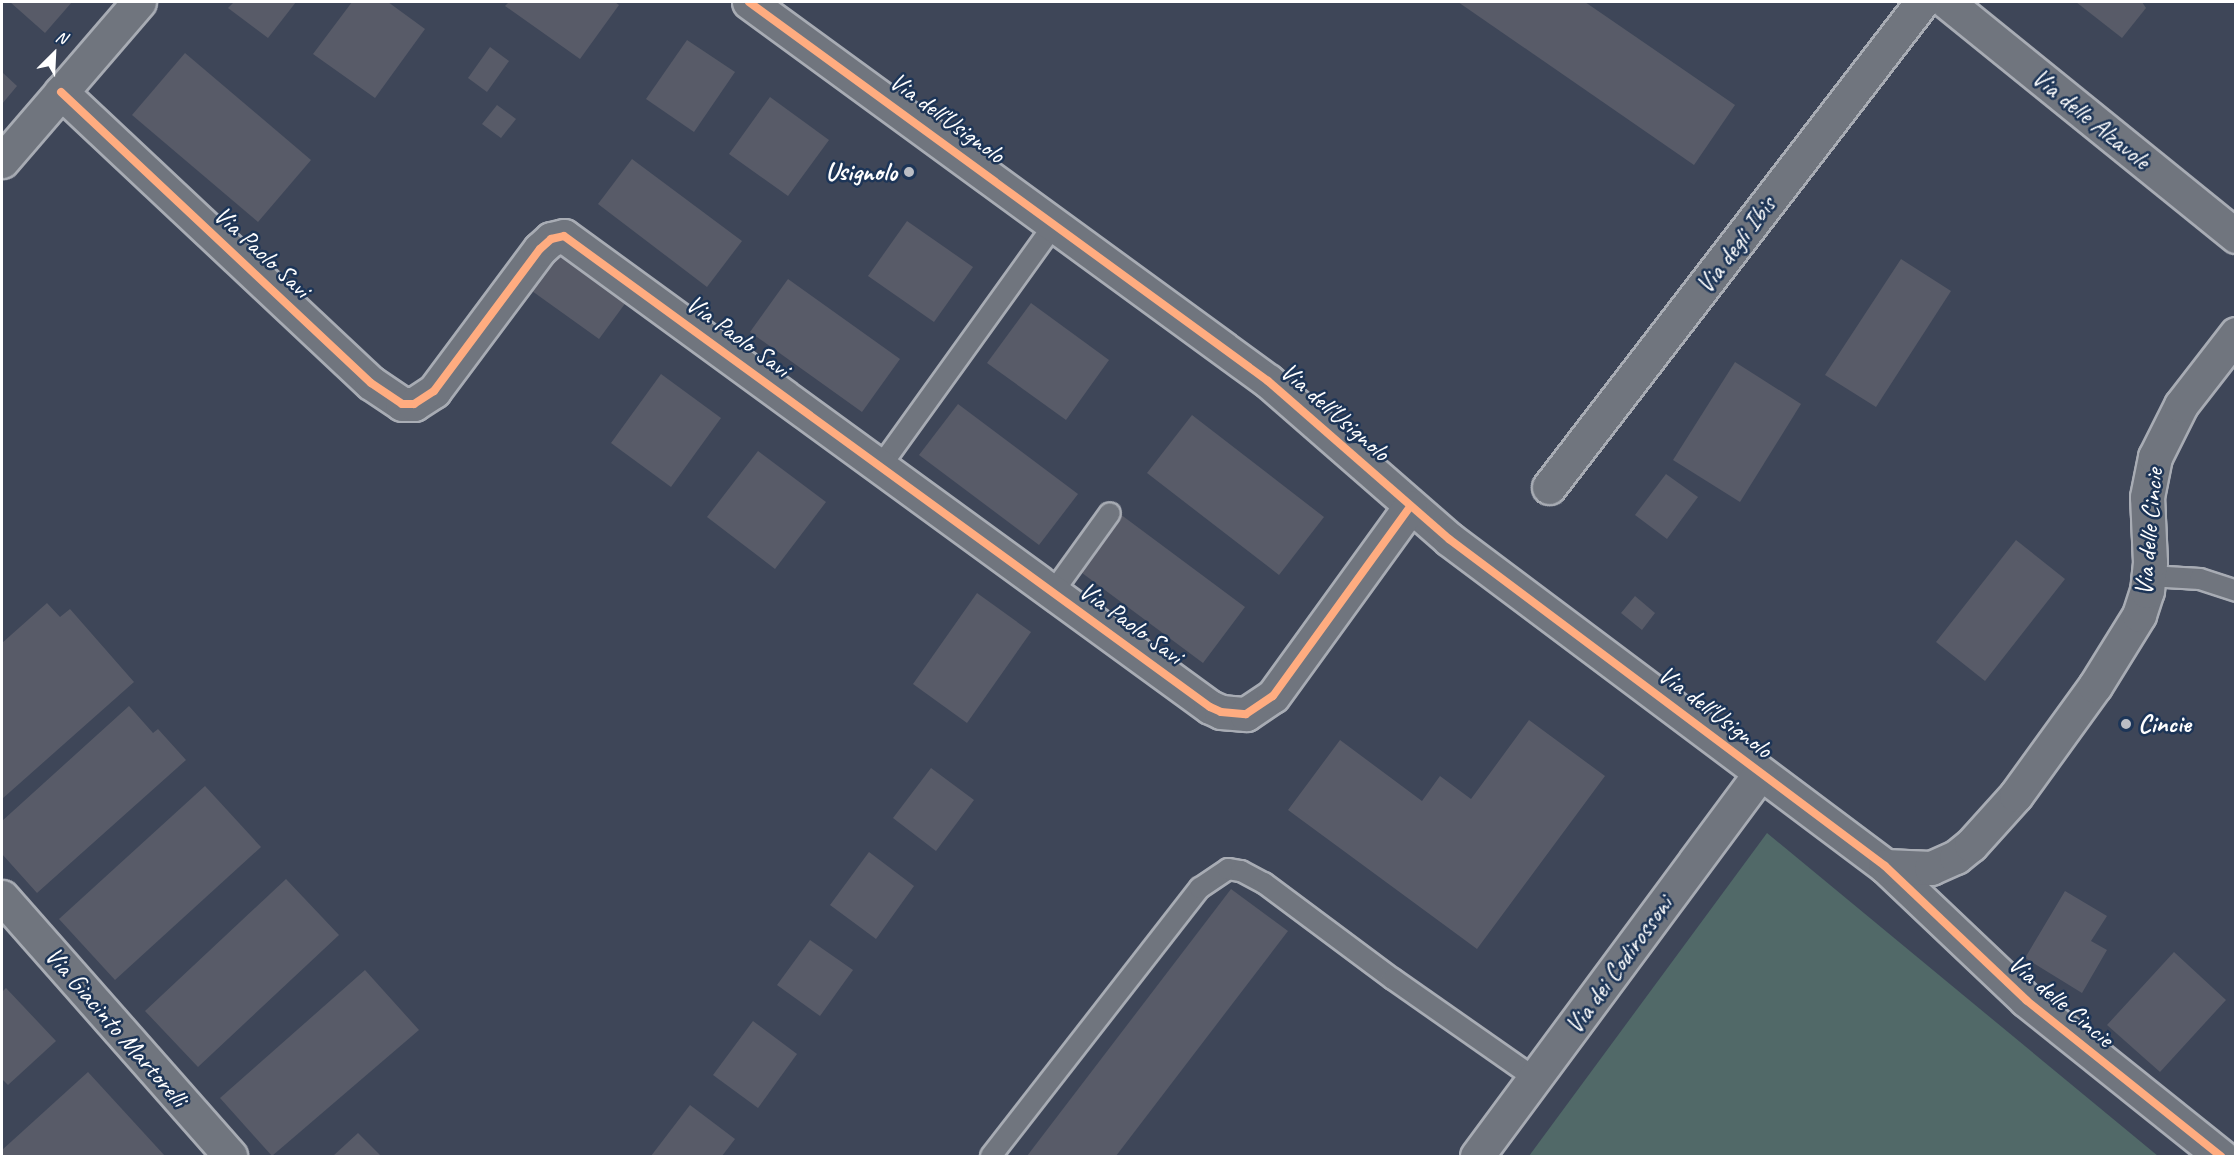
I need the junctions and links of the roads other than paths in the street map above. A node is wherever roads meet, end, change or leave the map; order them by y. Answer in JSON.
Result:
{"nodes":[{"id":1,"x":139,"y":2,"type":"edge"},
{"id":2,"x":749,"y":2,"type":"edge"},
{"id":3,"x":1922,"y":2,"type":"edge"},
{"id":4,"x":1947,"y":2,"type":"edge"},
{"id":5,"x":61,"y":92,"type":"junction"},
{"id":6,"x":2,"y":160,"type":"edge"},
{"id":7,"x":1056,"y":222,"type":"junction"},
{"id":8,"x":2235,"y":236,"type":"edge"},
{"id":9,"x":2235,"y":334,"type":"edge"},
{"id":10,"x":880,"y":467,"type":"junction"},
{"id":11,"x":1549,"y":487,"type":"dead end"},
{"id":12,"x":1410,"y":507,"type":"junction"},
{"id":13,"x":1110,"y":513,"type":"dead end"},
{"id":14,"x":2149,"y":576,"type":"junction"},
{"id":15,"x":2235,"y":591,"type":"edge"},
{"id":16,"x":1053,"y":592,"type":"junction"},
{"id":17,"x":1760,"y":773,"type":"junction"},
{"id":18,"x":1885,"y":866,"type":"junction"},
{"id":19,"x":2,"y":897,"type":"edge"},
{"id":20,"x":1536,"y":1079,"type":"junction"},
{"id":21,"x":230,"y":1156,"type":"edge"},
{"id":22,"x":991,"y":1156,"type":"edge"},
{"id":23,"x":1477,"y":1156,"type":"edge"},
{"id":24,"x":2221,"y":1156,"type":"edge"}],
"edges":[{"from":1,"to":5,"type":"street"},
{"from":2,"to":7,"type":"street","name":"Via dell'Usignolo"},
{"from":3,"to":11,"type":"street","name":"Via degli Ibis"},
{"from":4,"to":8,"type":"street","name":"Via delle Alzavole"},
{"from":5,"to":6,"type":"street"},
{"from":5,"to":10,"type":"street","name":"Via Paolo Savi"},
{"from":7,"to":10,"type":"lane"},
{"from":7,"to":12,"type":"street","name":"Via dell'Usignolo"},
{"from":9,"to":14,"type":"street","name":"Via delle Cincie"},
{"from":10,"to":16,"type":"street","name":"Via Paolo Savi"},
{"from":12,"to":16,"type":"street","name":"Via Paolo Savi"},
{"from":12,"to":17,"type":"street","name":"Via dell'Usignolo"},
{"from":13,"to":16,"type":"lane"},
{"from":14,"to":15,"type":"lane"},
{"from":14,"to":18,"type":"street","name":"Via delle Cincie"},
{"from":17,"to":18,"type":"street","name":"Via dell'Usignolo"},
{"from":17,"to":20,"type":"street","name":"Via dei Codirossoni"},
{"from":18,"to":24,"type":"street","name":"Via delle Cincie"},
{"from":19,"to":21,"type":"street","name":"Via Giacinto Martorelli"},
{"from":20,"to":22,"type":"lane"},
{"from":20,"to":23,"type":"street","name":"Via dei Codirossoni"}]}
